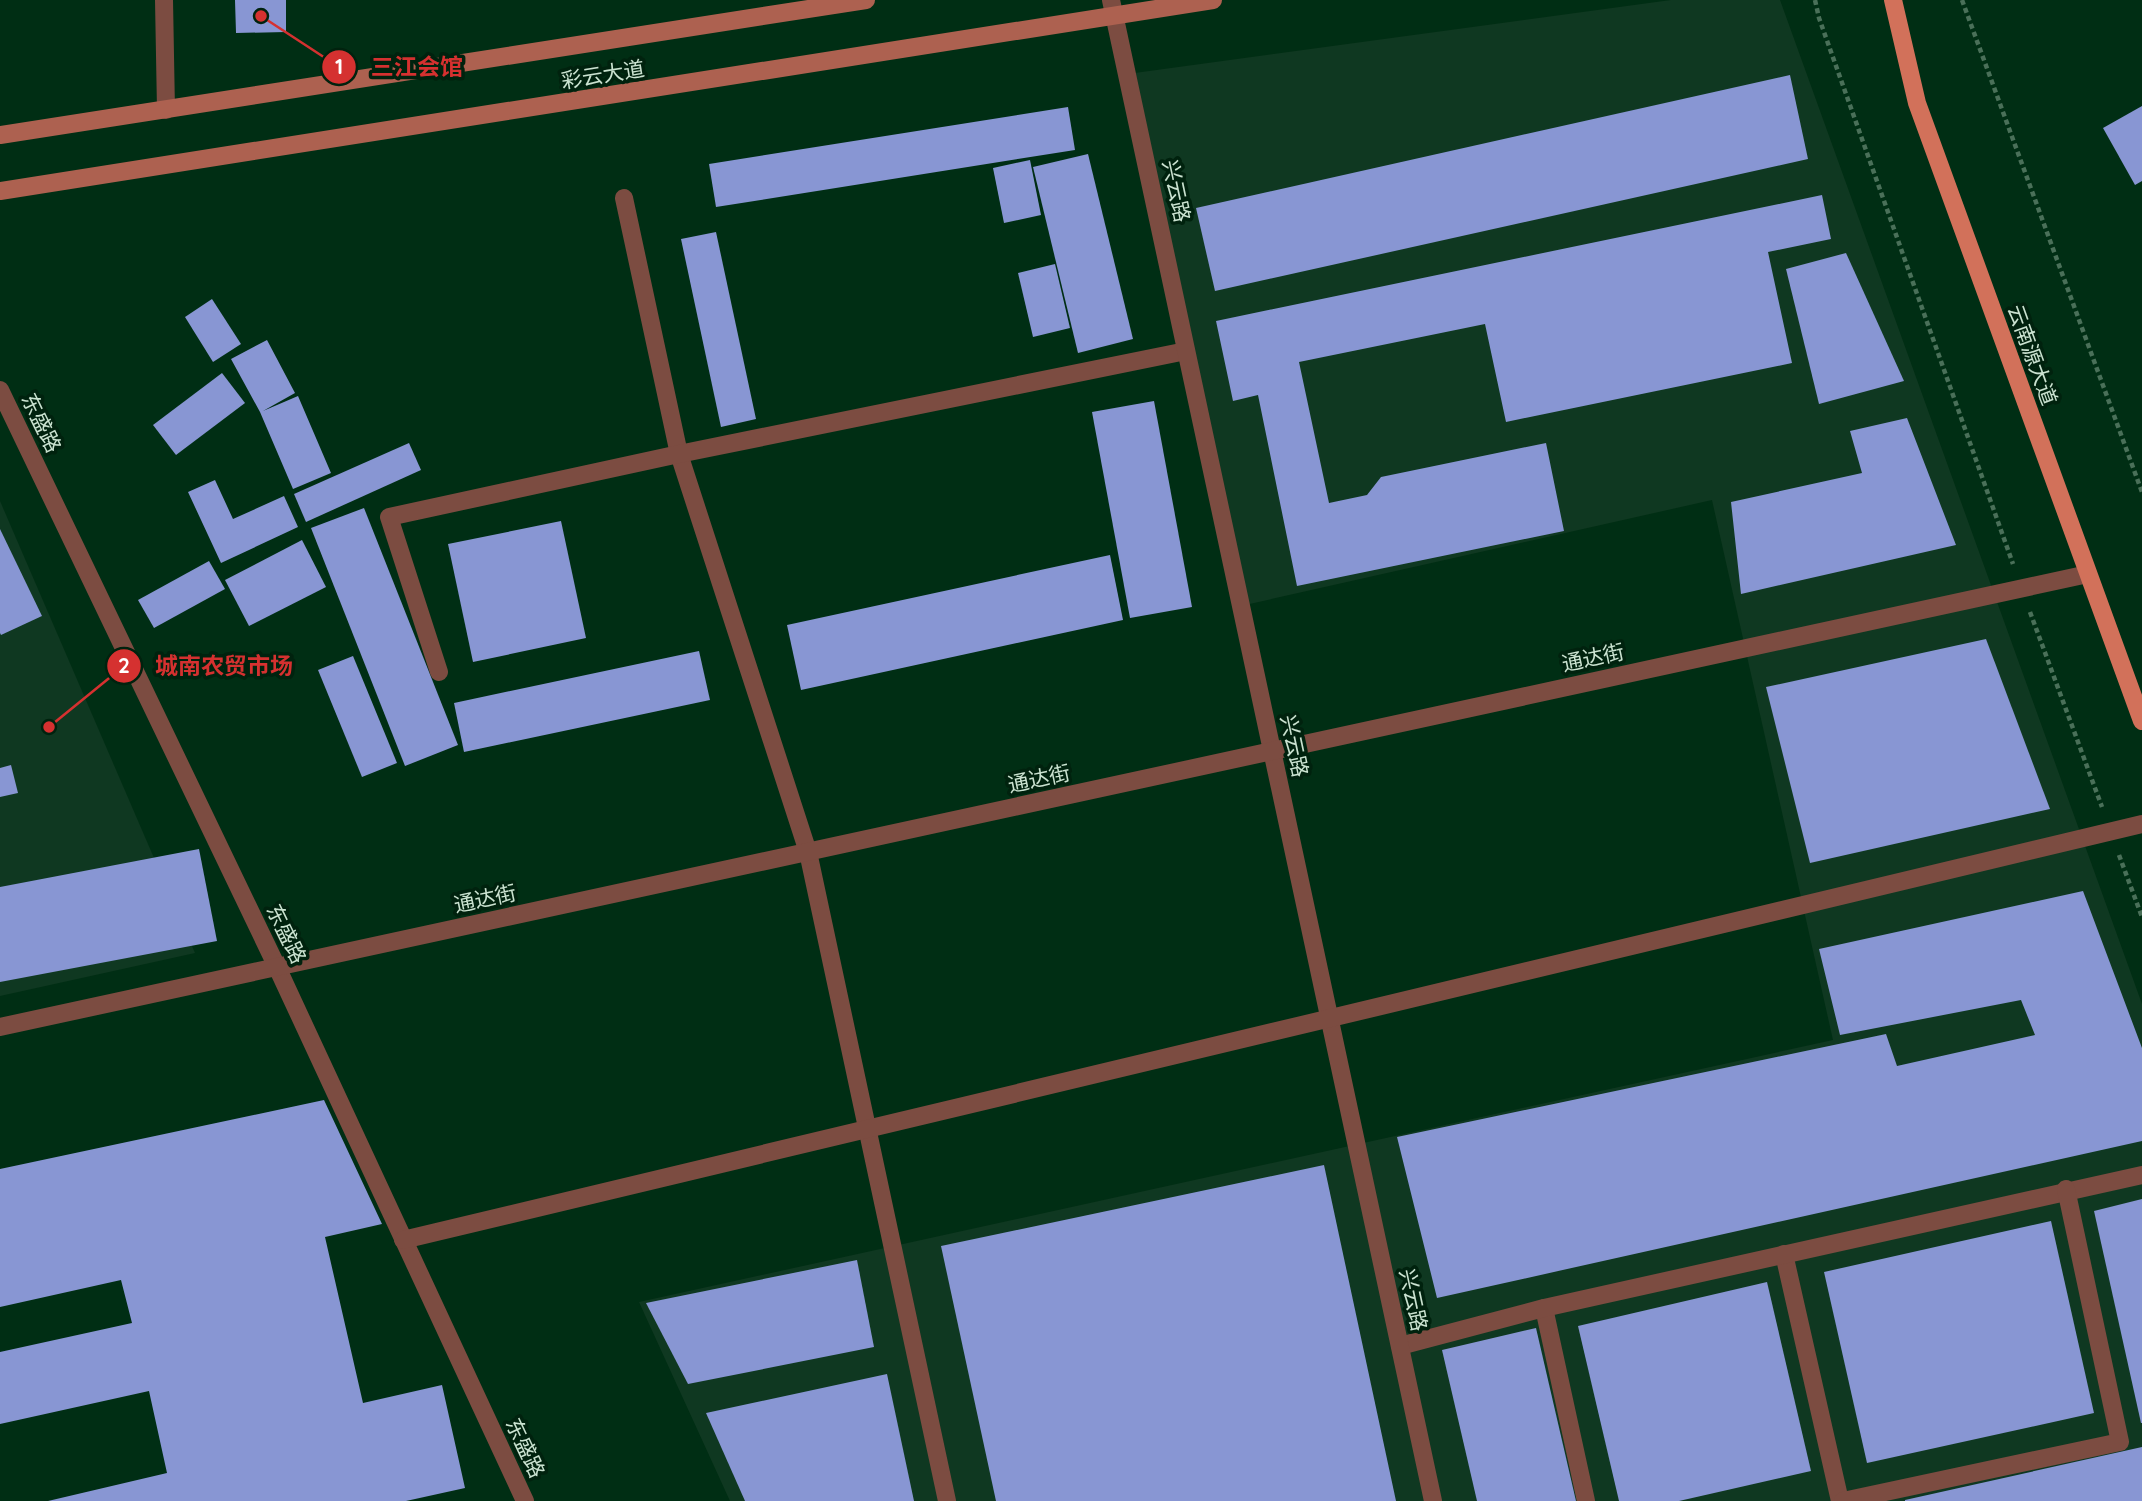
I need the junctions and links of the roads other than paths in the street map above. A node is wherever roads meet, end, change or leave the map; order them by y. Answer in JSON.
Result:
{"nodes":[{"id":1,"x":164,"y":0,"type":"edge"},
{"id":2,"x":866,"y":0,"type":"edge"},
{"id":3,"x":1213,"y":0,"type":"edge"},
{"id":4,"x":1893,"y":0,"type":"edge"},
{"id":5,"x":1113,"y":8,"type":"edge"},
{"id":6,"x":166,"y":110,"type":"junction"},
{"id":7,"x":0,"y":135,"type":"edge"},
{"id":8,"x":0,"y":191,"type":"edge"},
{"id":9,"x":624,"y":198,"type":"dead end"},
{"id":10,"x":1186,"y":351,"type":"junction"},
{"id":11,"x":0,"y":390,"type":"edge"},
{"id":12,"x":679,"y":454,"type":"junction"},
{"id":13,"x":2088,"y":574,"type":"junction"},
{"id":14,"x":439,"y":672,"type":"dead end"},
{"id":15,"x":2142,"y":721,"type":"edge"},
{"id":16,"x":1272,"y":751,"type":"junction"},
{"id":17,"x":2142,"y":824,"type":"edge"},
{"id":18,"x":808,"y":852,"type":"junction"},
{"id":19,"x":277,"y":967,"type":"junction"},
{"id":20,"x":1330,"y":1018,"type":"junction"},
{"id":21,"x":0,"y":1027,"type":"edge"},
{"id":22,"x":867,"y":1128,"type":"junction"},
{"id":23,"x":2142,"y":1175,"type":"edge"},
{"id":24,"x":2066,"y":1189,"type":"junction"},
{"id":25,"x":402,"y":1240,"type":"junction"},
{"id":26,"x":1784,"y":1254,"type":"junction"},
{"id":27,"x":1544,"y":1308,"type":"junction"},
{"id":28,"x":1400,"y":1346,"type":"junction"},
{"id":29,"x":525,"y":1501,"type":"edge"},
{"id":30,"x":947,"y":1501,"type":"edge"},
{"id":31,"x":1433,"y":1501,"type":"edge"},
{"id":32,"x":1586,"y":1501,"type":"edge"},
{"id":33,"x":1841,"y":1501,"type":"edge"}],
"edges":[{"from":1,"to":6,"type":"street"},
{"from":2,"to":6,"type":"main road","name":"彩云大道"},
{"from":3,"to":5,"type":"main road","name":"彩云大道"},
{"from":4,"to":13,"type":"main road","name":"云南源大道"},
{"from":5,"to":8,"type":"main road","name":"彩云大道"},
{"from":5,"to":10,"type":"street","name":"兴云路"},
{"from":6,"to":7,"type":"main road","name":"彩云大道"},
{"from":9,"to":12,"type":"street"},
{"from":10,"to":12,"type":"street"},
{"from":10,"to":16,"type":"street","name":"兴云路"},
{"from":11,"to":19,"type":"street","name":"东盛路"},
{"from":12,"to":14,"type":"street"},
{"from":12,"to":18,"type":"street"},
{"from":13,"to":15,"type":"main road","name":"云南源大道"},
{"from":13,"to":16,"type":"street","name":"通达街"},
{"from":16,"to":18,"type":"street","name":"通达街"},
{"from":16,"to":20,"type":"street","name":"兴云路"},
{"from":17,"to":20,"type":"street"},
{"from":18,"to":19,"type":"street","name":"通达街"},
{"from":18,"to":22,"type":"street"},
{"from":19,"to":21,"type":"street","name":"通达街"},
{"from":19,"to":25,"type":"street","name":"东盛路"},
{"from":20,"to":22,"type":"street"},
{"from":20,"to":28,"type":"street","name":"兴云路"},
{"from":22,"to":25,"type":"street"},
{"from":22,"to":30,"type":"street"},
{"from":23,"to":24,"type":"street"},
{"from":24,"to":26,"type":"street"},
{"from":24,"to":33,"type":"street"},
{"from":25,"to":29,"type":"street","name":"东盛路"},
{"from":26,"to":27,"type":"street"},
{"from":26,"to":33,"type":"street"},
{"from":27,"to":28,"type":"street"},
{"from":27,"to":32,"type":"street"},
{"from":28,"to":31,"type":"street","name":"兴云路"}]}
